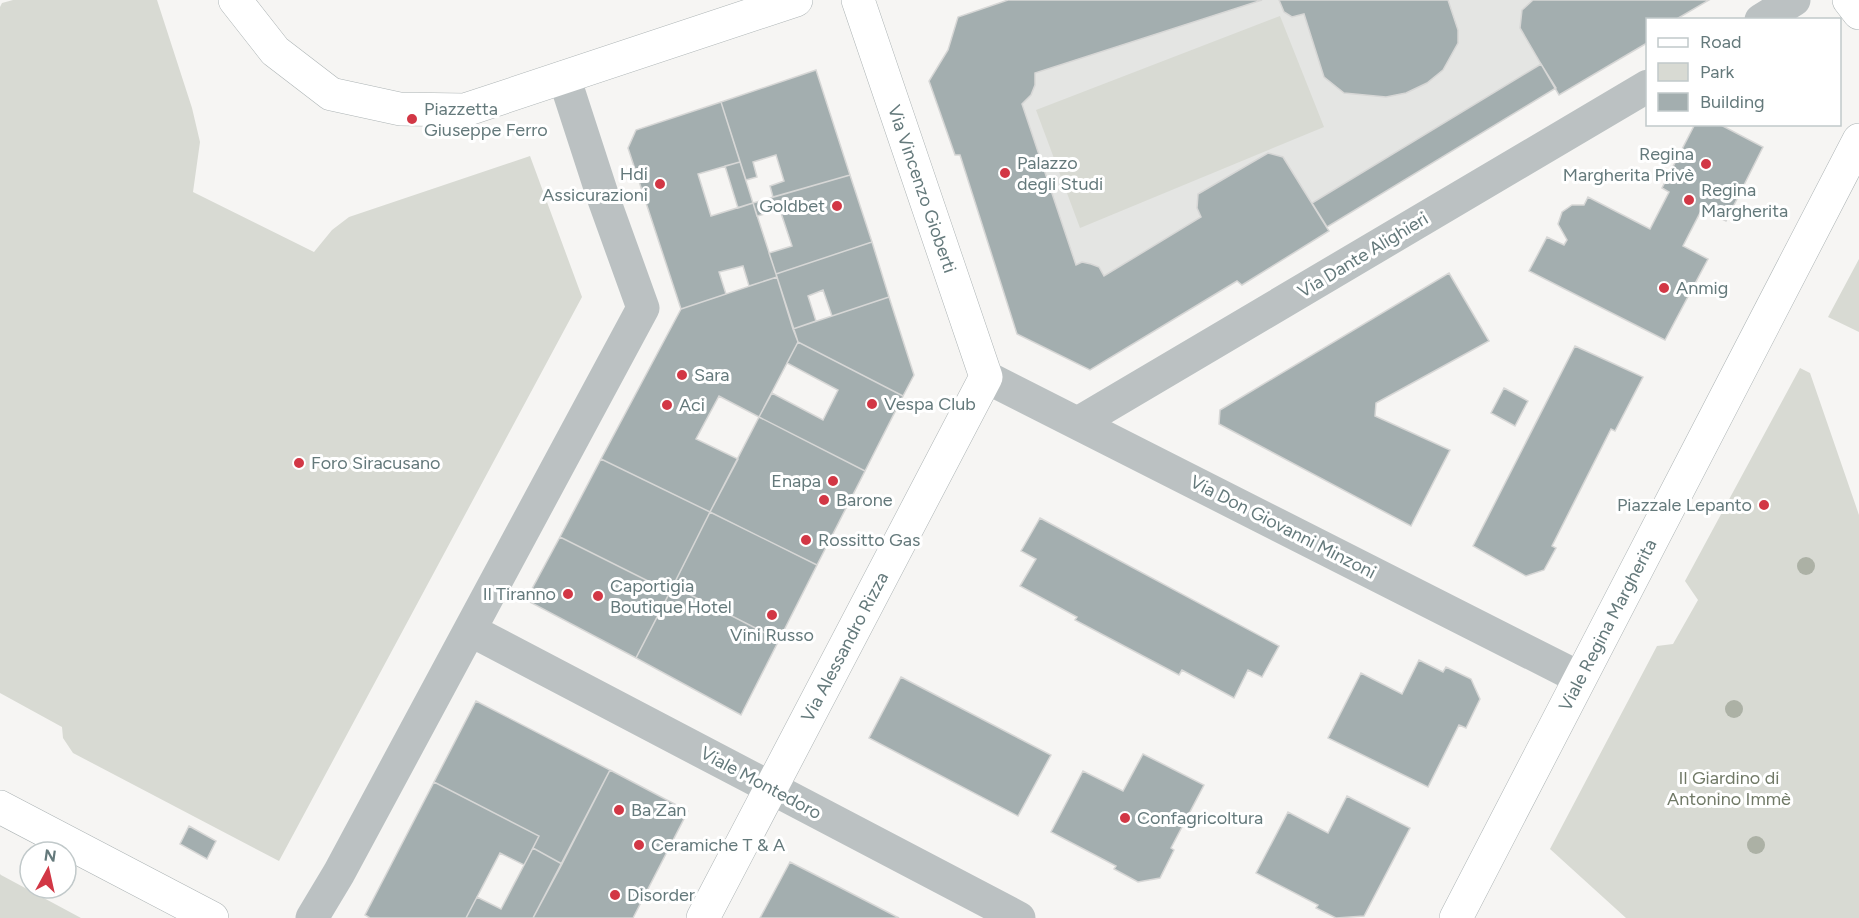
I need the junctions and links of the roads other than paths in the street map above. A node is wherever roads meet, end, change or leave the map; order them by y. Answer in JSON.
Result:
{"nodes":[{"id":1,"x":235,"y":0,"type":"edge"},
{"id":2,"x":796,"y":0,"type":"edge"},
{"id":3,"x":858,"y":0,"type":"edge"},
{"id":4,"x":1794,"y":0,"type":"edge"},
{"id":5,"x":1764,"y":18,"type":"edge"},
{"id":6,"x":564,"y":77,"type":"junction"},
{"id":7,"x":1646,"y":87,"type":"edge"},
{"id":8,"x":1859,"y":140,"type":"edge"},
{"id":9,"x":986,"y":377,"type":"junction"},
{"id":10,"x":1078,"y":423,"type":"junction"},
{"id":11,"x":470,"y":630,"type":"junction"},
{"id":12,"x":1580,"y":678,"type":"junction"},
{"id":13,"x":772,"y":789,"type":"junction"},
{"id":14,"x":0,"y":807,"type":"edge"},
{"id":15,"x":212,"y":918,"type":"edge"},
{"id":16,"x":312,"y":918,"type":"edge"},
{"id":17,"x":703,"y":918,"type":"edge"},
{"id":18,"x":1019,"y":918,"type":"edge"},
{"id":19,"x":1455,"y":918,"type":"edge"}],
"edges":[{"from":1,"to":6,"type":"main road"},
{"from":2,"to":6,"type":"main road"},
{"from":3,"to":9,"type":"main road","name":"Via Vincenzo Gioberti"},
{"from":4,"to":5,"type":"street"},
{"from":6,"to":11,"type":"street"},
{"from":7,"to":10,"type":"street","name":"Via Dante Alighieri"},
{"from":8,"to":12,"type":"main road","name":"Viale Regina Margherita"},
{"from":9,"to":10,"type":"street","name":"Via Don Giovanni Minzoni"},
{"from":9,"to":13,"type":"main road","name":"Via Alessandro Rizza"},
{"from":10,"to":12,"type":"street","name":"Via Don Giovanni Minzoni"},
{"from":11,"to":13,"type":"street","name":"Viale Montedoro"},
{"from":11,"to":16,"type":"street"},
{"from":12,"to":19,"type":"main road","name":"Viale Regina Margherita"},
{"from":13,"to":17,"type":"main road","name":"Via Alessandro Rizza"},
{"from":13,"to":18,"type":"street","name":"Viale Montedoro"},
{"from":14,"to":15,"type":"main road"}]}
